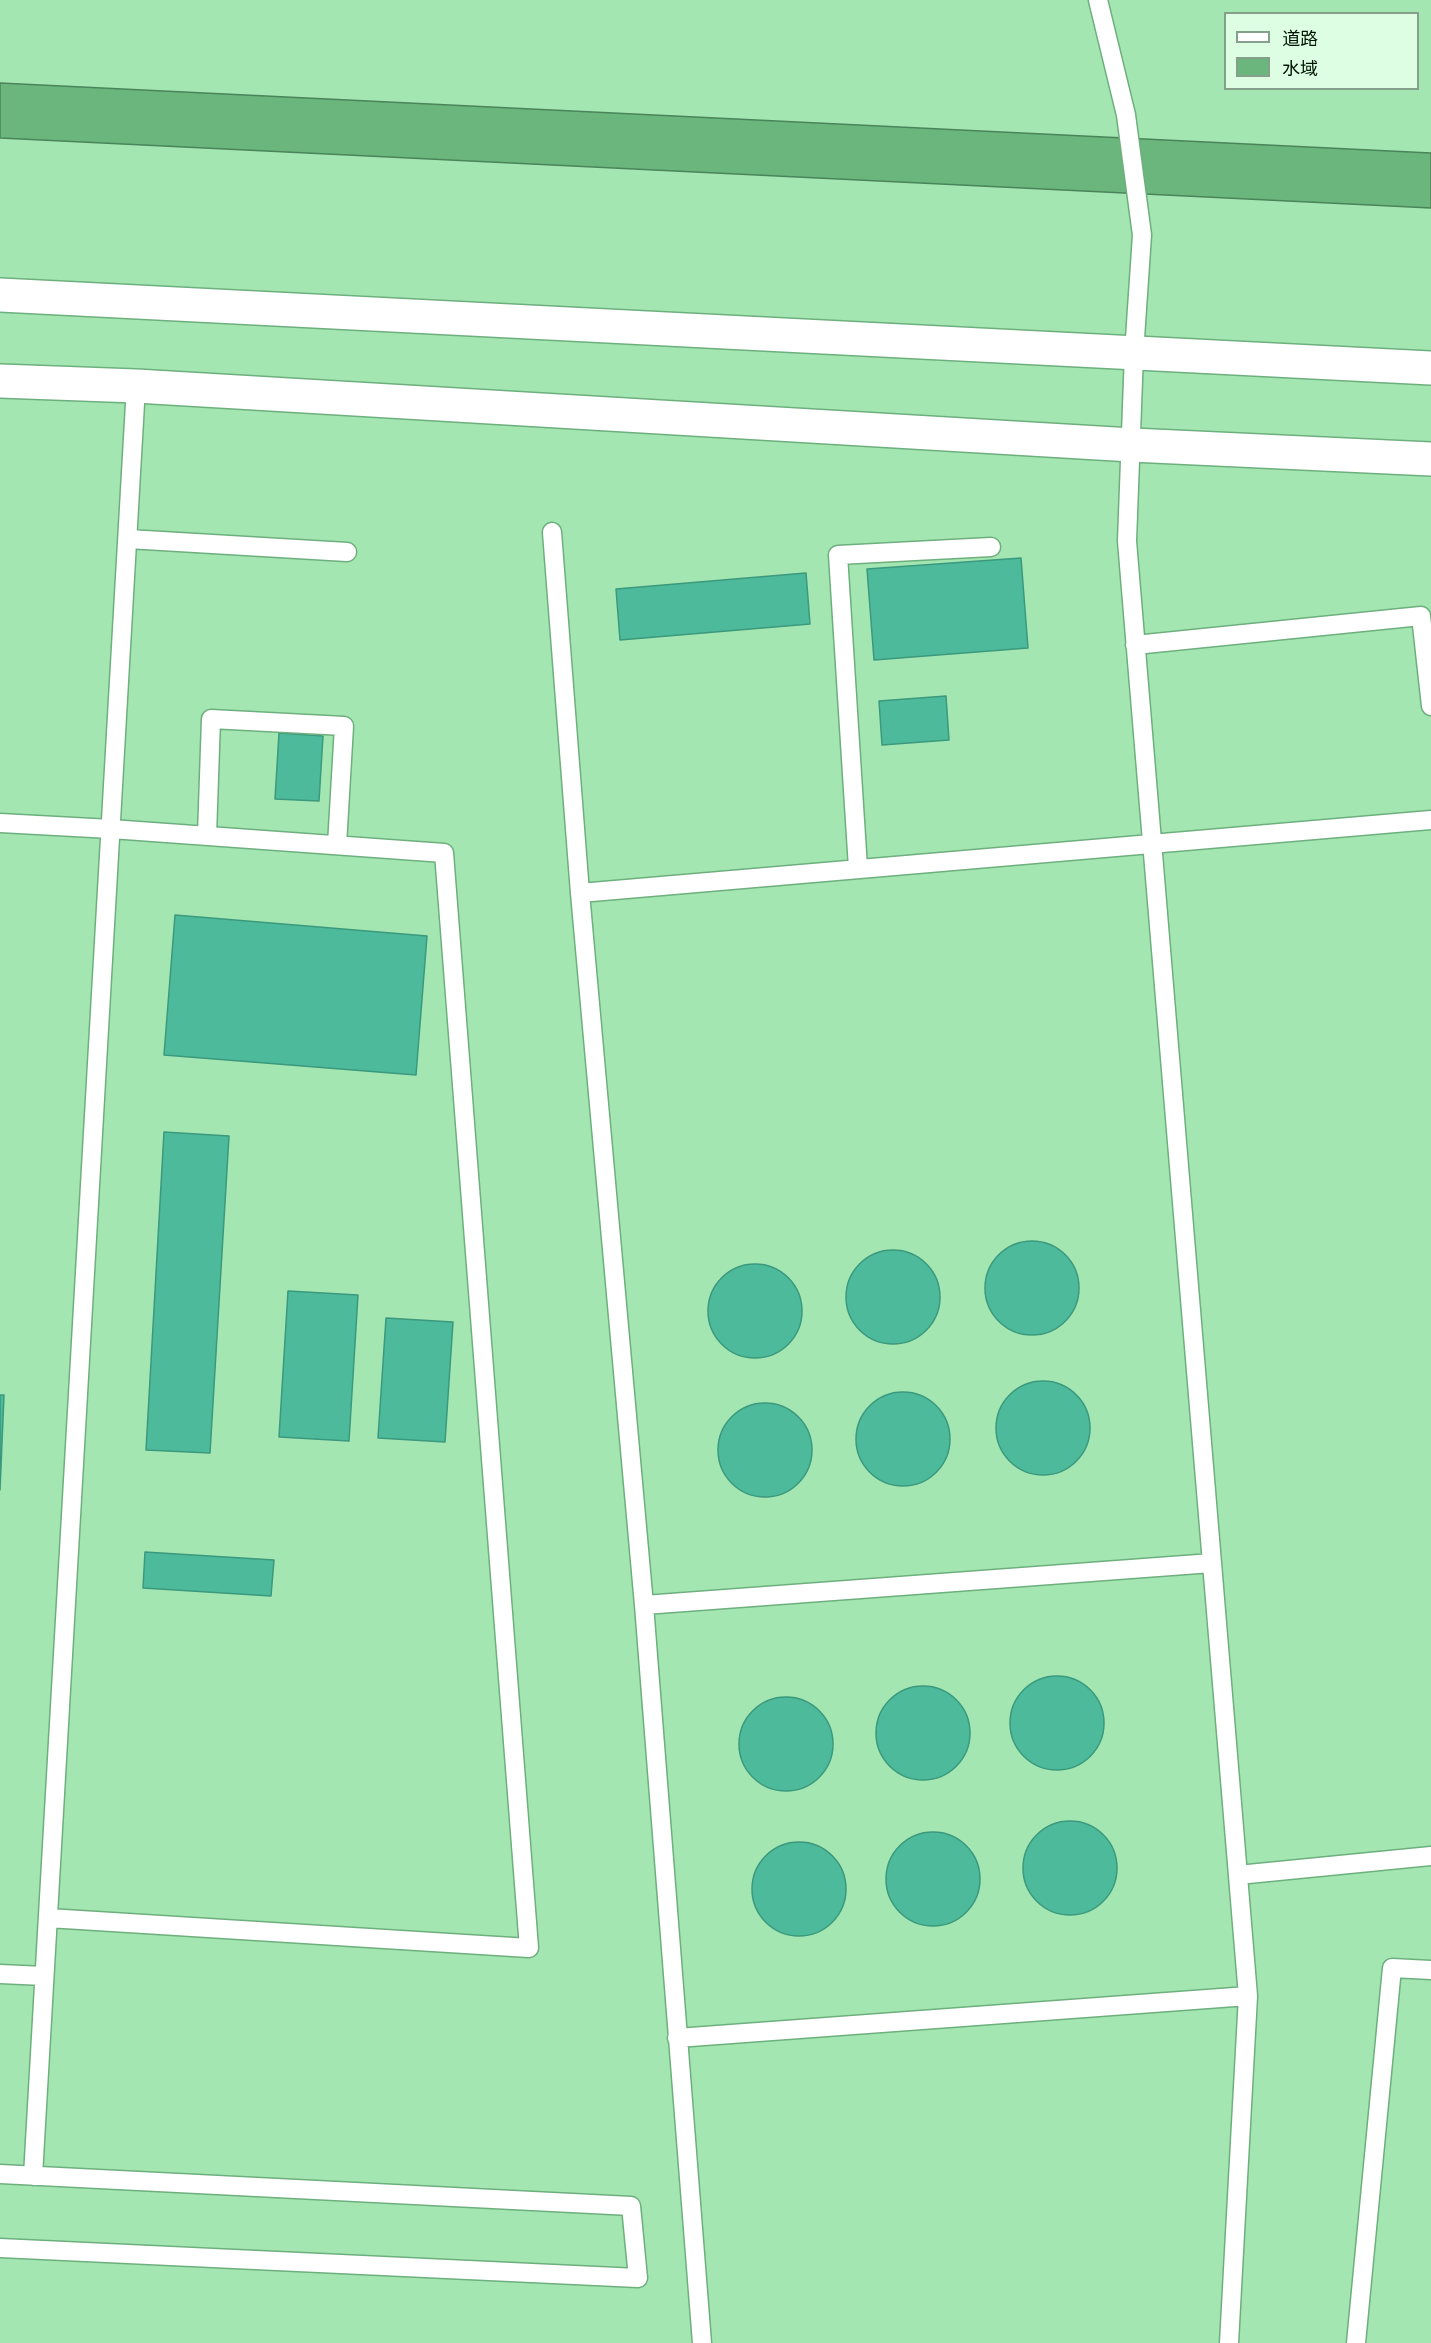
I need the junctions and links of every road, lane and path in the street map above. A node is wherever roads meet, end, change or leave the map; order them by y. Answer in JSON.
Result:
{"nodes":[{"id":1,"x":1098,"y":0,"type":"edge"},
{"id":2,"x":0,"y":295,"type":"edge"},
{"id":3,"x":1134,"y":353,"type":"junction"},
{"id":4,"x":1431,"y":368,"type":"edge"},
{"id":5,"x":0,"y":381,"type":"edge"},
{"id":6,"x":136,"y":387,"type":"junction"},
{"id":7,"x":1132,"y":446,"type":"junction"},
{"id":8,"x":1431,"y":459,"type":"edge"},
{"id":9,"x":552,"y":532,"type":"dead end"},
{"id":10,"x":128,"y":539,"type":"junction"},
{"id":11,"x":991,"y":547,"type":"dead end"},
{"id":12,"x":347,"y":552,"type":"dead end"},
{"id":13,"x":1136,"y":645,"type":"junction"},
{"id":14,"x":1431,"y":706,"type":"edge"},
{"id":15,"x":1431,"y":820,"type":"edge"},
{"id":16,"x":0,"y":823,"type":"edge"},
{"id":17,"x":111,"y":829,"type":"junction"},
{"id":18,"x":207,"y":836,"type":"junction"},
{"id":19,"x":1152,"y":842,"type":"junction"},
{"id":20,"x":337,"y":845,"type":"junction"},
{"id":21,"x":858,"y":868,"type":"junction"},
{"id":22,"x":580,"y":893,"type":"junction"},
{"id":23,"x":1212,"y":1563,"type":"junction"},
{"id":24,"x":644,"y":1605,"type":"junction"},
{"id":25,"x":1431,"y":1856,"type":"edge"},
{"id":26,"x":1238,"y":1875,"type":"junction"},
{"id":27,"x":48,"y":1918,"type":"junction"},
{"id":28,"x":1431,"y":1970,"type":"edge"},
{"id":29,"x":0,"y":1974,"type":"edge"},
{"id":30,"x":44,"y":1976,"type":"junction"},
{"id":31,"x":1248,"y":1996,"type":"junction"},
{"id":32,"x":677,"y":2038,"type":"junction"},
{"id":33,"x":0,"y":2174,"type":"edge"},
{"id":34,"x":33,"y":2176,"type":"junction"},
{"id":35,"x":0,"y":2248,"type":"edge"},
{"id":36,"x":702,"y":2343,"type":"edge"},
{"id":37,"x":1229,"y":2343,"type":"edge"},
{"id":38,"x":1356,"y":2343,"type":"edge"}],
"edges":[{"from":1,"to":3,"type":"lane"},
{"from":2,"to":3,"type":"street"},
{"from":3,"to":4,"type":"street"},
{"from":3,"to":7,"type":"lane"},
{"from":5,"to":6,"type":"street"},
{"from":6,"to":7,"type":"street"},
{"from":6,"to":10,"type":"lane"},
{"from":7,"to":8,"type":"street"},
{"from":7,"to":13,"type":"lane"},
{"from":9,"to":22,"type":"lane"},
{"from":10,"to":12,"type":"lane"},
{"from":10,"to":17,"type":"lane"},
{"from":11,"to":21,"type":"lane"},
{"from":13,"to":14,"type":"lane"},
{"from":13,"to":19,"type":"lane"},
{"from":15,"to":19,"type":"lane"},
{"from":16,"to":17,"type":"lane"},
{"from":17,"to":18,"type":"lane"},
{"from":17,"to":27,"type":"lane"},
{"from":18,"to":20,"type":"lane"},
{"from":18,"to":20,"type":"lane"},
{"from":19,"to":21,"type":"lane"},
{"from":19,"to":23,"type":"lane"},
{"from":20,"to":27,"type":"lane"},
{"from":21,"to":22,"type":"lane"},
{"from":22,"to":24,"type":"lane"},
{"from":23,"to":24,"type":"lane"},
{"from":23,"to":26,"type":"lane"},
{"from":24,"to":32,"type":"lane"},
{"from":25,"to":26,"type":"lane"},
{"from":26,"to":31,"type":"lane"},
{"from":27,"to":30,"type":"lane"},
{"from":28,"to":38,"type":"lane"},
{"from":29,"to":30,"type":"lane"},
{"from":30,"to":34,"type":"lane"},
{"from":31,"to":32,"type":"lane"},
{"from":31,"to":37,"type":"lane"},
{"from":32,"to":36,"type":"lane"},
{"from":33,"to":34,"type":"lane"},
{"from":34,"to":35,"type":"lane"}]}
